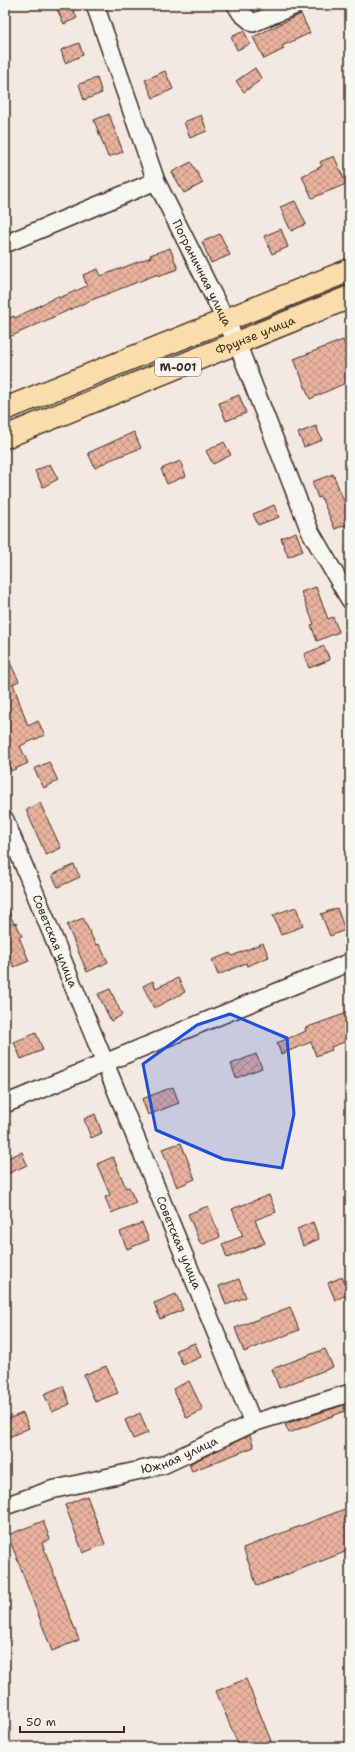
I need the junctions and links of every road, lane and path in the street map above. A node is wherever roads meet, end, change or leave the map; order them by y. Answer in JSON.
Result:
{"nodes":[{"id":1,"x":95,"y":5,"type":"edge"},
{"id":2,"x":236,"y":5,"type":"edge"},
{"id":3,"x":296,"y":5,"type":"edge"},
{"id":4,"x":156,"y":182,"type":"junction"},
{"id":5,"x":5,"y":244,"type":"edge"},
{"id":6,"x":350,"y":270,"type":"edge"},
{"id":7,"x":350,"y":298,"type":"edge"},
{"id":8,"x":225,"y":320,"type":"junction"},
{"id":9,"x":237,"y":343,"type":"junction"},
{"id":10,"x":5,"y":409,"type":"edge"},
{"id":11,"x":5,"y":437,"type":"edge"},
{"id":12,"x":350,"y":600,"type":"edge"},
{"id":13,"x":5,"y":820,"type":"edge"},
{"id":14,"x":350,"y":962,"type":"edge"},
{"id":15,"x":105,"y":1063,"type":"junction"},
{"id":16,"x":5,"y":1104,"type":"edge"},
{"id":17,"x":350,"y":1393,"type":"edge"},
{"id":18,"x":253,"y":1423,"type":"junction"},
{"id":19,"x":5,"y":1506,"type":"edge"}],
"edges":[{"from":1,"to":4,"type":"street","name":"Пограничная улица"},
{"from":2,"to":3,"type":"street"},
{"from":4,"to":5,"type":"street"},
{"from":4,"to":8,"type":"street","name":"Пограничная улица"},
{"from":6,"to":8,"type":"main road","number":"M-001"},
{"from":7,"to":9,"type":"main road","name":"Фрунзе улица","number":"M-001"},
{"from":8,"to":9,"type":"street","name":"Пограничная улица"},
{"from":8,"to":10,"type":"main road","number":"M-001"},
{"from":9,"to":11,"type":"main road","name":"Фрунзе улица","number":"M-001"},
{"from":9,"to":12,"type":"street","name":"Пограничная улица"},
{"from":13,"to":15,"type":"street","name":"Советская улица"},
{"from":14,"to":15,"type":"street"},
{"from":15,"to":16,"type":"street"},
{"from":15,"to":18,"type":"street","name":"Советская улица"},
{"from":17,"to":18,"type":"street","name":"Южная улица"},
{"from":18,"to":19,"type":"street","name":"Южная улица"}]}
